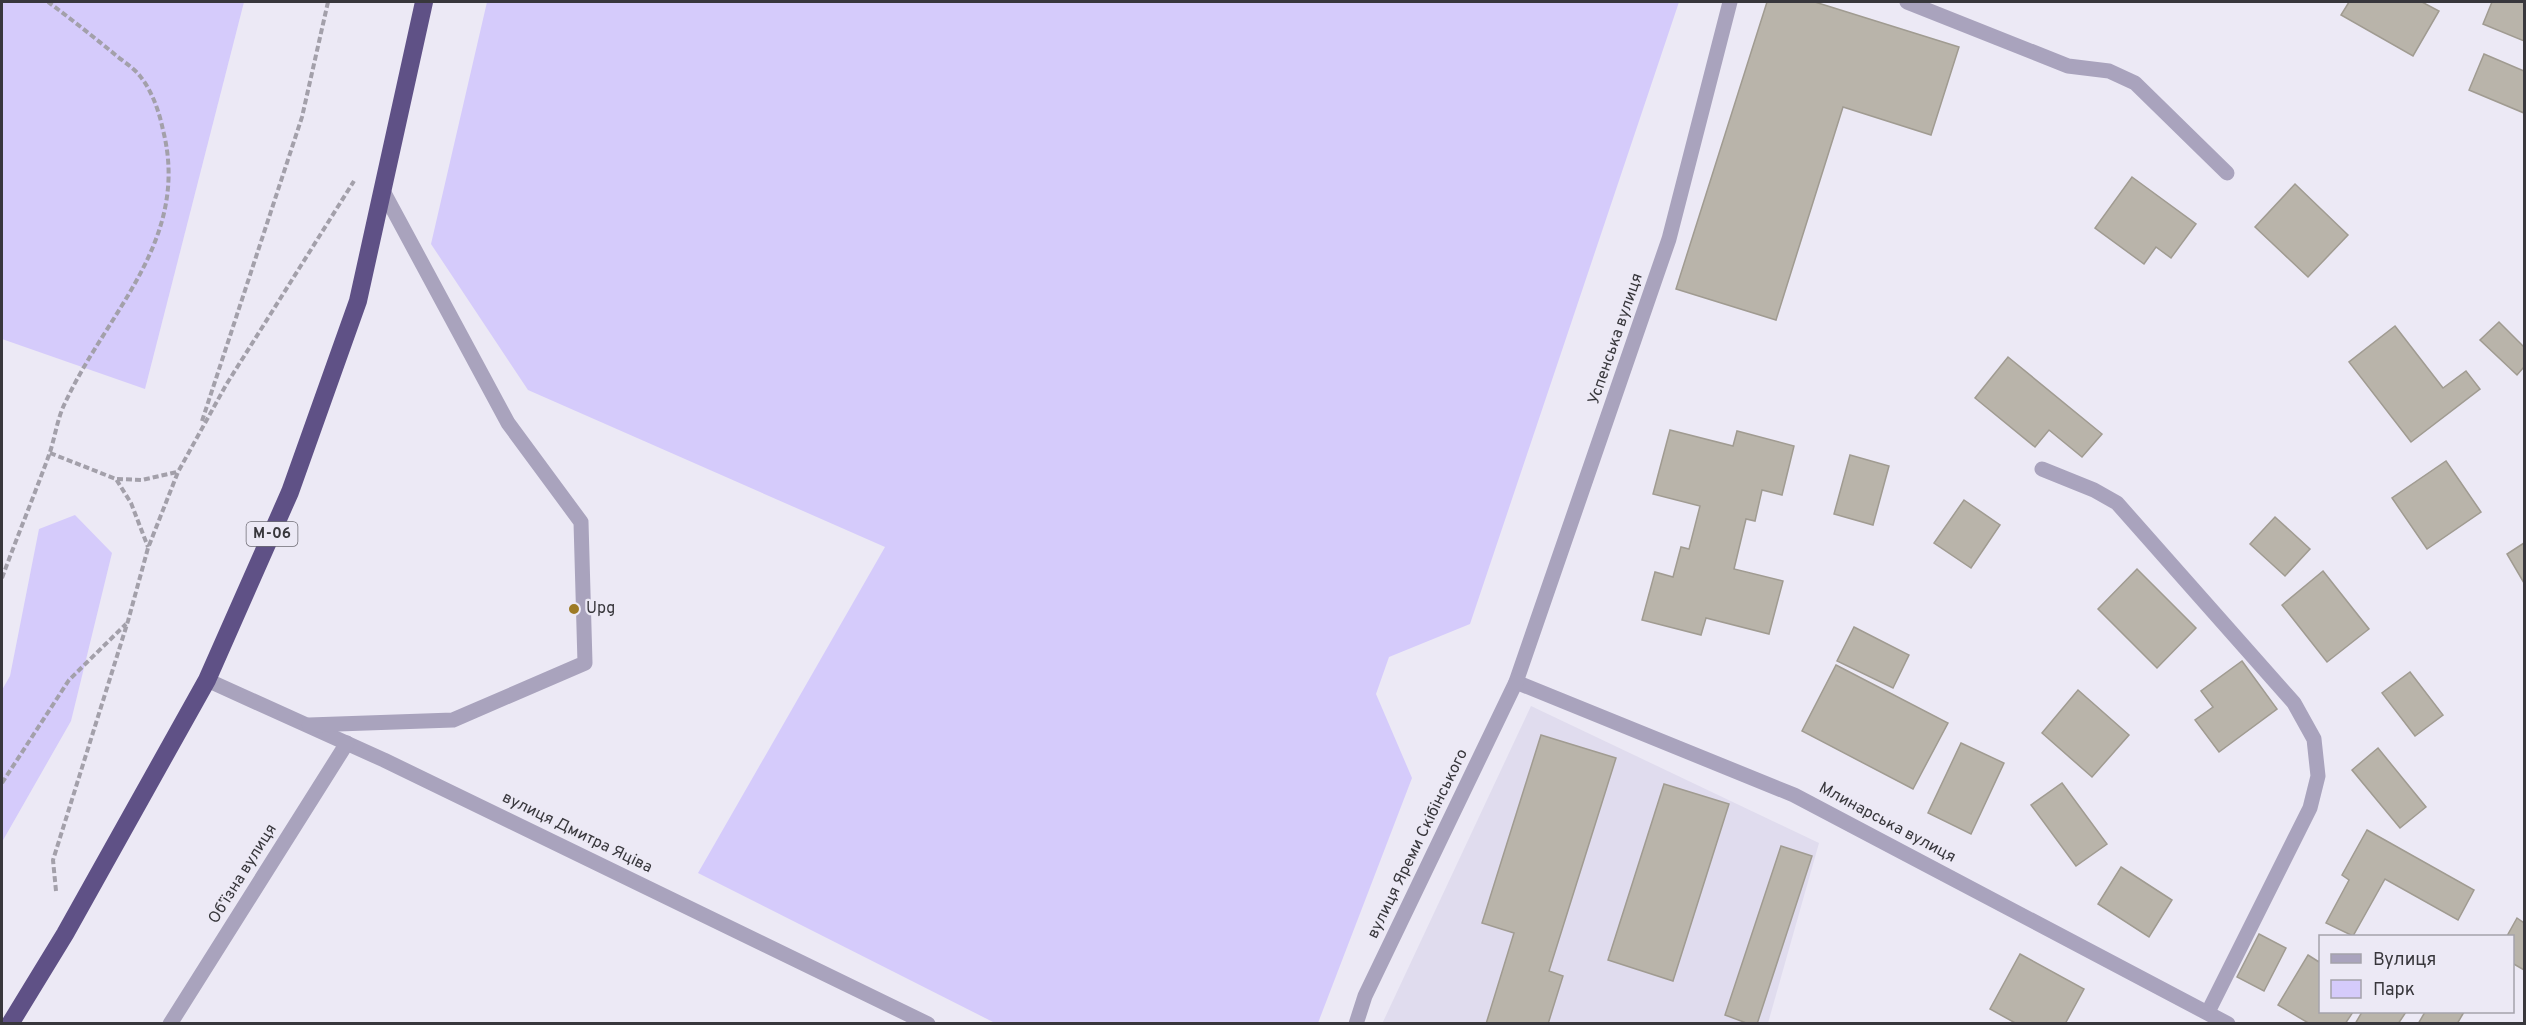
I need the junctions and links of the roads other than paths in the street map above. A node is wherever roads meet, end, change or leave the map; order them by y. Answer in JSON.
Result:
{"nodes":[{"id":1,"x":424,"y":2,"type":"edge"},
{"id":2,"x":1731,"y":2,"type":"edge"},
{"id":3,"x":1907,"y":2,"type":"edge"},
{"id":4,"x":2227,"y":173,"type":"dead end"},
{"id":5,"x":383,"y":191,"type":"junction"},
{"id":6,"x":2042,"y":470,"type":"dead end"},
{"id":7,"x":207,"y":680,"type":"junction"},
{"id":8,"x":1516,"y":682,"type":"junction"},
{"id":9,"x":309,"y":726,"type":"junction"},
{"id":10,"x":347,"y":743,"type":"junction"},
{"id":11,"x":2208,"y":1011,"type":"junction"},
{"id":12,"x":10,"y":1023,"type":"edge"},
{"id":13,"x":170,"y":1023,"type":"edge"},
{"id":14,"x":928,"y":1023,"type":"edge"},
{"id":15,"x":1356,"y":1023,"type":"edge"},
{"id":16,"x":2228,"y":1023,"type":"edge"}],
"edges":[{"from":1,"to":5,"type":"highway","number":"М-06"},
{"from":2,"to":8,"type":"street","name":"Успенська вулиця"},
{"from":3,"to":4,"type":"street"},
{"from":5,"to":7,"type":"highway","number":"М-06"},
{"from":5,"to":9,"type":"street"},
{"from":6,"to":11,"type":"street"},
{"from":7,"to":9,"type":"street","name":"вулиця Дмитра Яціва"},
{"from":7,"to":12,"type":"highway","number":"М-06"},
{"from":8,"to":11,"type":"street","name":"Млинарська вулиця"},
{"from":8,"to":15,"type":"street","name":"вулиця Яреми Скібінського"},
{"from":9,"to":10,"type":"street","name":"вулиця Дмитра Яціва"},
{"from":10,"to":13,"type":"street","name":"Обʼїзна вулиця"},
{"from":10,"to":14,"type":"street","name":"вулиця Дмитра Яціва"},
{"from":11,"to":16,"type":"street","name":"Млинарська вулиця"}]}
